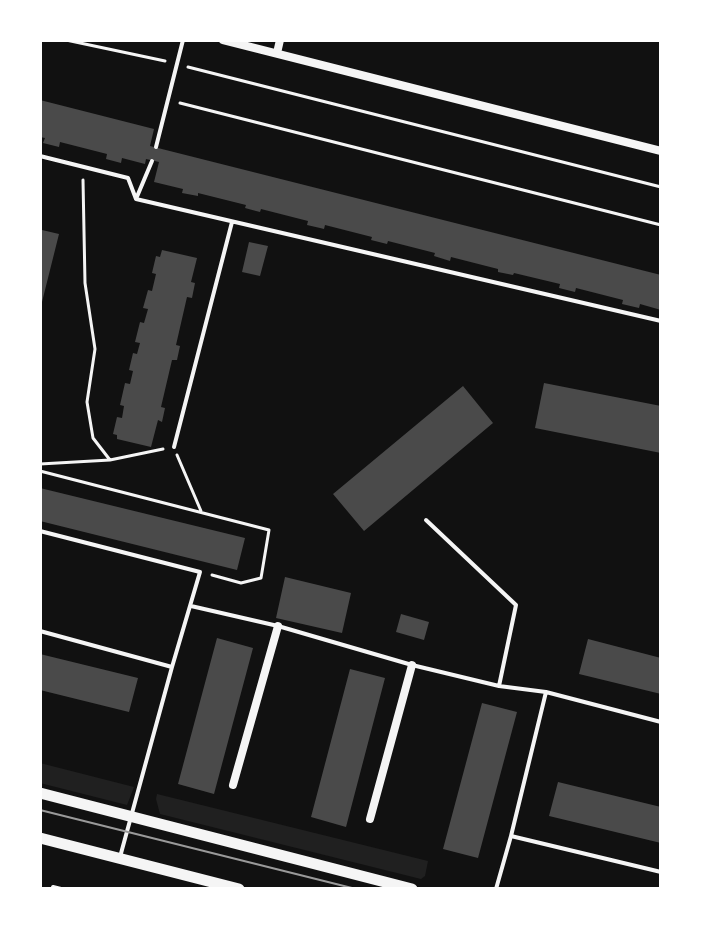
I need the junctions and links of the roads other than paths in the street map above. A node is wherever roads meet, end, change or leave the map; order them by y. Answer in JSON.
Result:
{"nodes":[{"id":1,"x":183,"y":40,"type":"edge"},
{"id":2,"x":223,"y":40,"type":"edge"},
{"id":3,"x":280,"y":40,"type":"edge"},
{"id":4,"x":277,"y":53,"type":"junction"},
{"id":5,"x":156,"y":147,"type":"dead end"},
{"id":6,"x":661,"y":151,"type":"edge"},
{"id":7,"x":40,"y":156,"type":"edge"},
{"id":8,"x":152,"y":161,"type":"dead end"},
{"id":9,"x":136,"y":199,"type":"junction"},
{"id":10,"x":232,"y":222,"type":"junction"},
{"id":11,"x":661,"y":321,"type":"edge"},
{"id":12,"x":174,"y":447,"type":"road end"},
{"id":13,"x":426,"y":520,"type":"dead end"},
{"id":14,"x":40,"y":531,"type":"edge"},
{"id":15,"x":191,"y":606,"type":"junction"},
{"id":16,"x":278,"y":626,"type":"junction"},
{"id":17,"x":40,"y":631,"type":"edge"},
{"id":18,"x":412,"y":665,"type":"junction"},
{"id":19,"x":172,"y":667,"type":"junction"},
{"id":20,"x":499,"y":686,"type":"junction"},
{"id":21,"x":546,"y":692,"type":"junction"},
{"id":22,"x":661,"y":722,"type":"edge"},
{"id":23,"x":233,"y":785,"type":"dead end"},
{"id":24,"x":40,"y":793,"type":"edge"},
{"id":25,"x":132,"y":817,"type":"junction"},
{"id":26,"x":370,"y":819,"type":"dead end"},
{"id":27,"x":511,"y":836,"type":"junction"},
{"id":28,"x":40,"y":838,"type":"edge"},
{"id":29,"x":120,"y":858,"type":"junction"},
{"id":30,"x":661,"y":872,"type":"edge"},
{"id":31,"x":53,"y":887,"type":"dead end"},
{"id":32,"x":61,"y":889,"type":"edge"},
{"id":33,"x":239,"y":889,"type":"edge"},
{"id":34,"x":412,"y":889,"type":"edge"},
{"id":35,"x":496,"y":889,"type":"edge"}],
"edges":[{"from":1,"to":5,"type":"lane"},
{"from":2,"to":4,"type":"street"},
{"from":3,"to":4,"type":"street"},
{"from":4,"to":6,"type":"street"},
{"from":7,"to":9,"type":"lane"},
{"from":8,"to":9,"type":"lane"},
{"from":9,"to":10,"type":"lane"},
{"from":10,"to":11,"type":"lane"},
{"from":10,"to":12,"type":"lane"},
{"from":13,"to":20,"type":"lane"},
{"from":14,"to":15,"type":"lane"},
{"from":15,"to":16,"type":"lane"},
{"from":15,"to":19,"type":"lane"},
{"from":16,"to":18,"type":"lane"},
{"from":16,"to":23,"type":"street"},
{"from":17,"to":19,"type":"lane"},
{"from":18,"to":20,"type":"lane"},
{"from":18,"to":26,"type":"street"},
{"from":19,"to":25,"type":"lane"},
{"from":20,"to":21,"type":"lane"},
{"from":21,"to":22,"type":"lane"},
{"from":21,"to":27,"type":"lane"},
{"from":24,"to":25,"type":"main road"},
{"from":25,"to":29,"type":"lane"},
{"from":25,"to":34,"type":"main road"},
{"from":27,"to":30,"type":"lane"},
{"from":27,"to":35,"type":"lane"},
{"from":28,"to":29,"type":"main road"},
{"from":29,"to":33,"type":"main road"},
{"from":31,"to":32,"type":"lane"}]}
